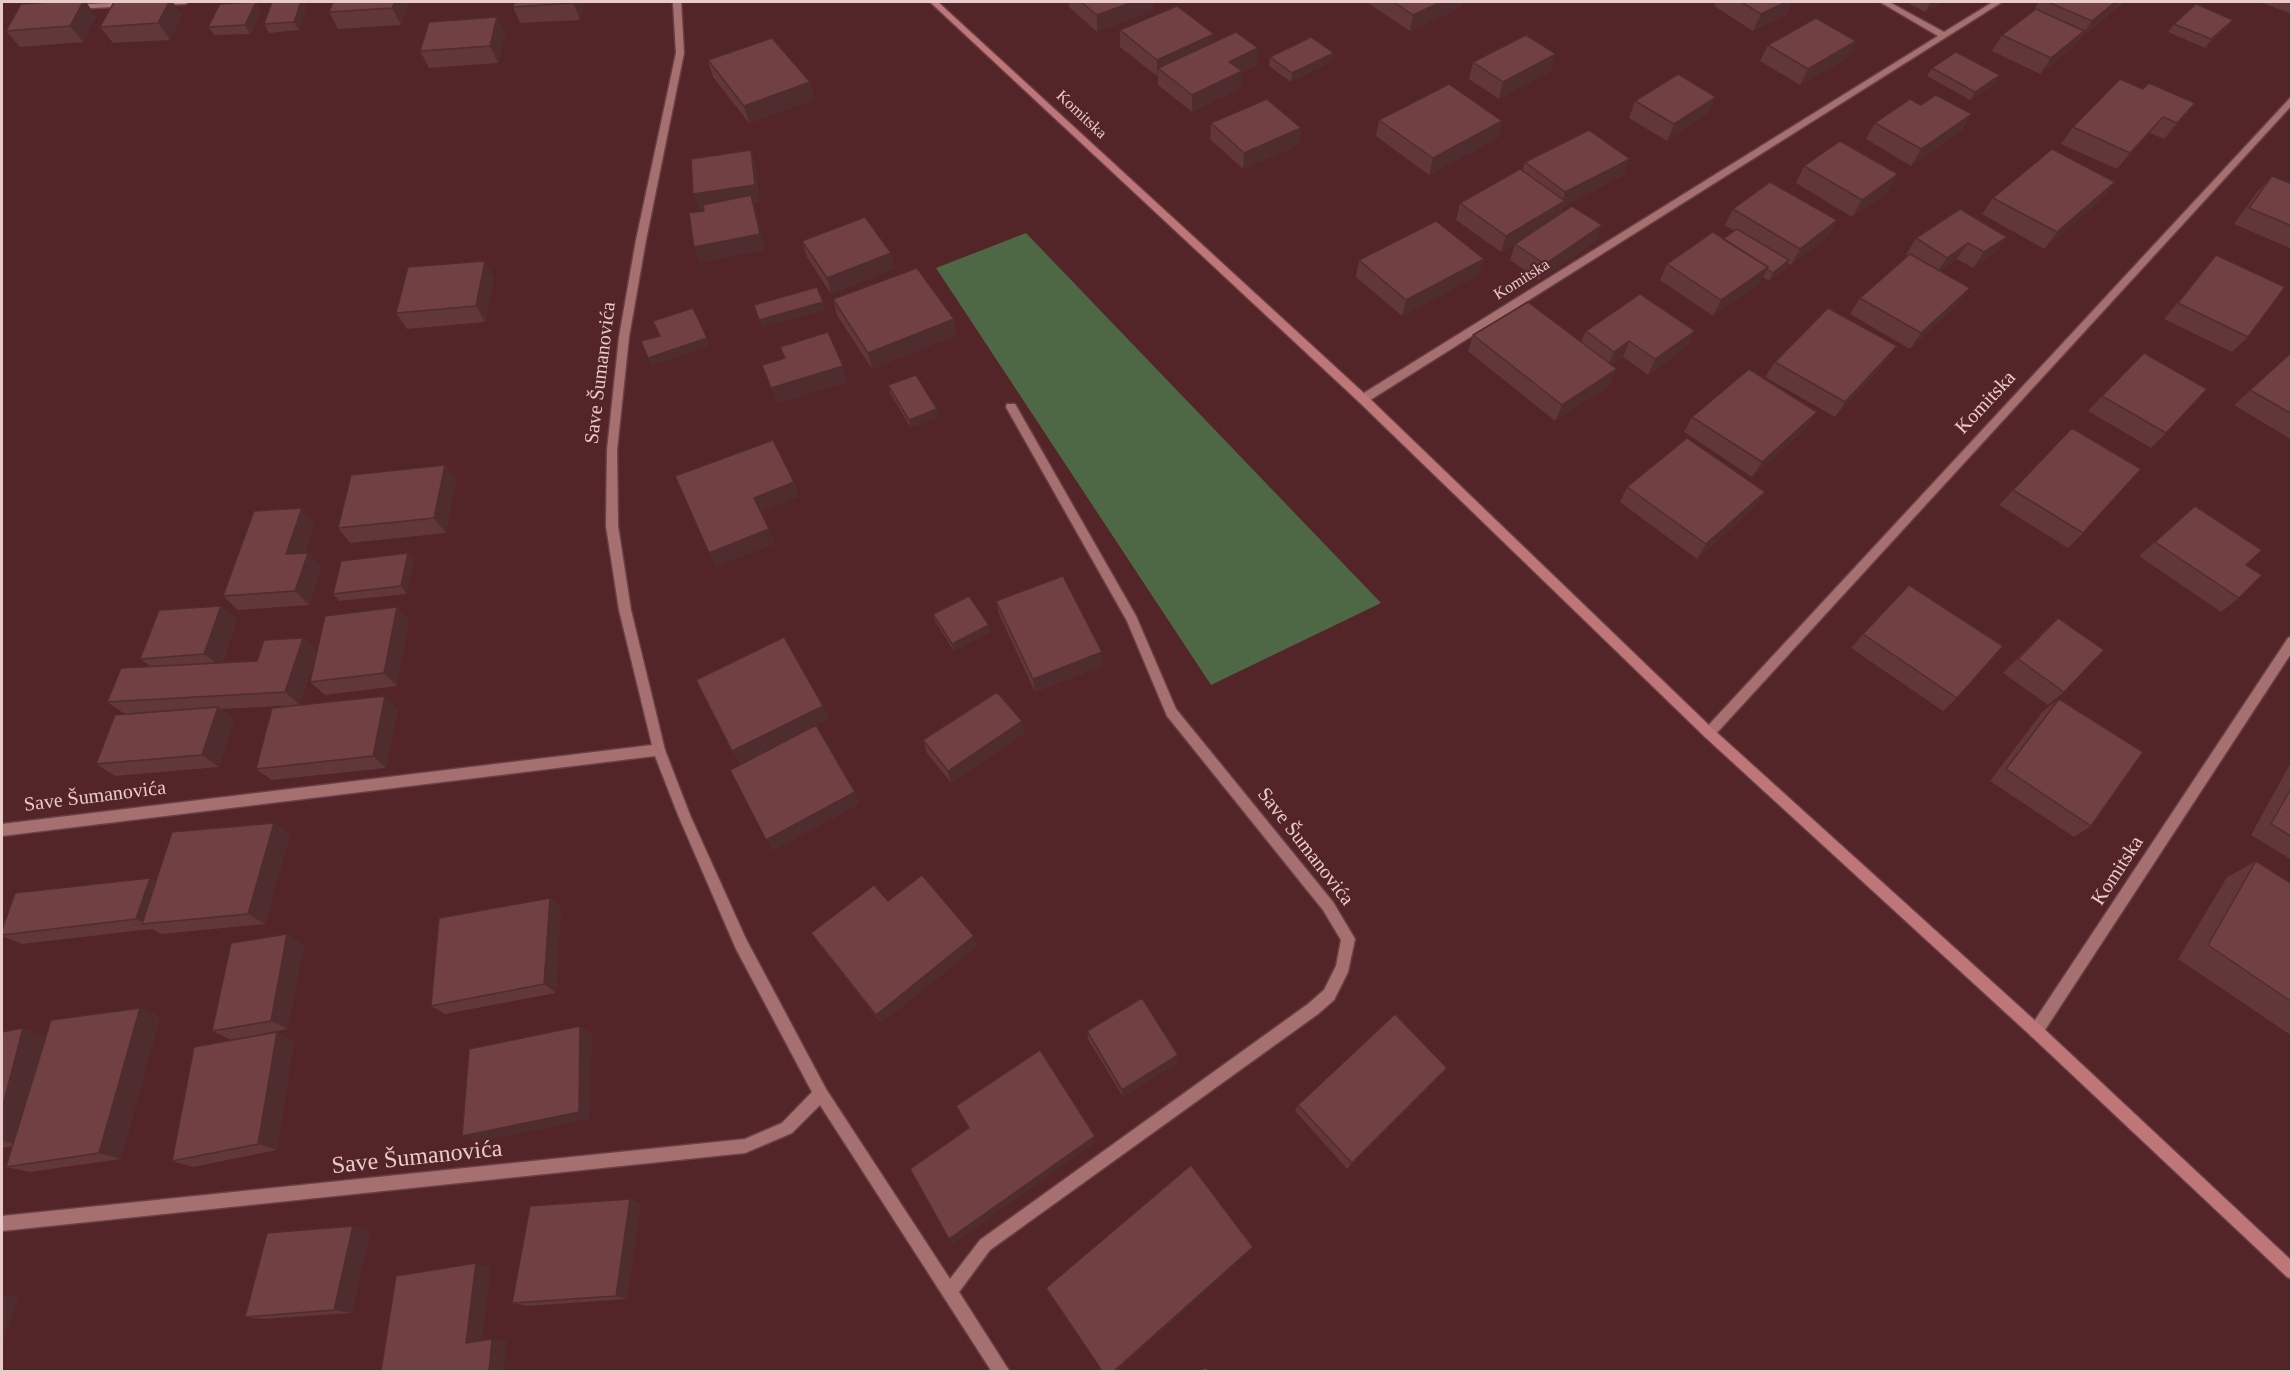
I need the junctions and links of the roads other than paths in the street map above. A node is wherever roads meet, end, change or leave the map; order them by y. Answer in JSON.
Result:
{"nodes":[{"id":1,"x":185,"y":2,"type":"edge"},
{"id":2,"x":676,"y":2,"type":"edge"},
{"id":3,"x":934,"y":2,"type":"edge"},
{"id":4,"x":1884,"y":2,"type":"edge"},
{"id":5,"x":1998,"y":2,"type":"edge"},
{"id":6,"x":143,"y":3,"type":"edge"},
{"id":7,"x":133,"y":4,"type":"edge"},
{"id":8,"x":66,"y":7,"type":"edge"},
{"id":9,"x":1942,"y":35,"type":"junction"},
{"id":10,"x":2292,"y":99,"type":"edge"},
{"id":11,"x":1363,"y":399,"type":"junction"},
{"id":12,"x":1011,"y":407,"type":"dead end"},
{"id":13,"x":2292,"y":641,"type":"edge"},
{"id":14,"x":1709,"y":733,"type":"junction"},
{"id":15,"x":659,"y":750,"type":"junction"},
{"id":16,"x":2,"y":830,"type":"edge"},
{"id":17,"x":2036,"y":1031,"type":"junction"},
{"id":18,"x":821,"y":1094,"type":"junction"},
{"id":19,"x":2,"y":1224,"type":"edge"},
{"id":20,"x":2292,"y":1272,"type":"edge"},
{"id":21,"x":950,"y":1292,"type":"junction"},
{"id":22,"x":1002,"y":1371,"type":"edge"}],
"edges":[{"from":1,"to":6,"type":"street"},
{"from":2,"to":15,"type":"street","name":"Save Šumanovića"},
{"from":3,"to":11,"type":"main road","name":"Komitska"},
{"from":4,"to":9,"type":"street"},
{"from":5,"to":9,"type":"street","name":"Komitska"},
{"from":7,"to":8,"type":"street"},
{"from":9,"to":11,"type":"street","name":"Komitska"},
{"from":10,"to":14,"type":"street","name":"Komitska"},
{"from":11,"to":14,"type":"main road","name":"Komitska"},
{"from":12,"to":21,"type":"street","name":"Save Šumanovića"},
{"from":13,"to":17,"type":"street","name":"Komitska"},
{"from":14,"to":17,"type":"main road","name":"Komitska"},
{"from":15,"to":16,"type":"street","name":"Save Šumanovića"},
{"from":15,"to":18,"type":"street","name":"Save Šumanovića"},
{"from":17,"to":20,"type":"main road","name":"Komitska"},
{"from":18,"to":19,"type":"street","name":"Save Šumanovića"},
{"from":18,"to":21,"type":"street","name":"Save Šumanovića"},
{"from":21,"to":22,"type":"street","name":"Save Šumanovića"}]}
